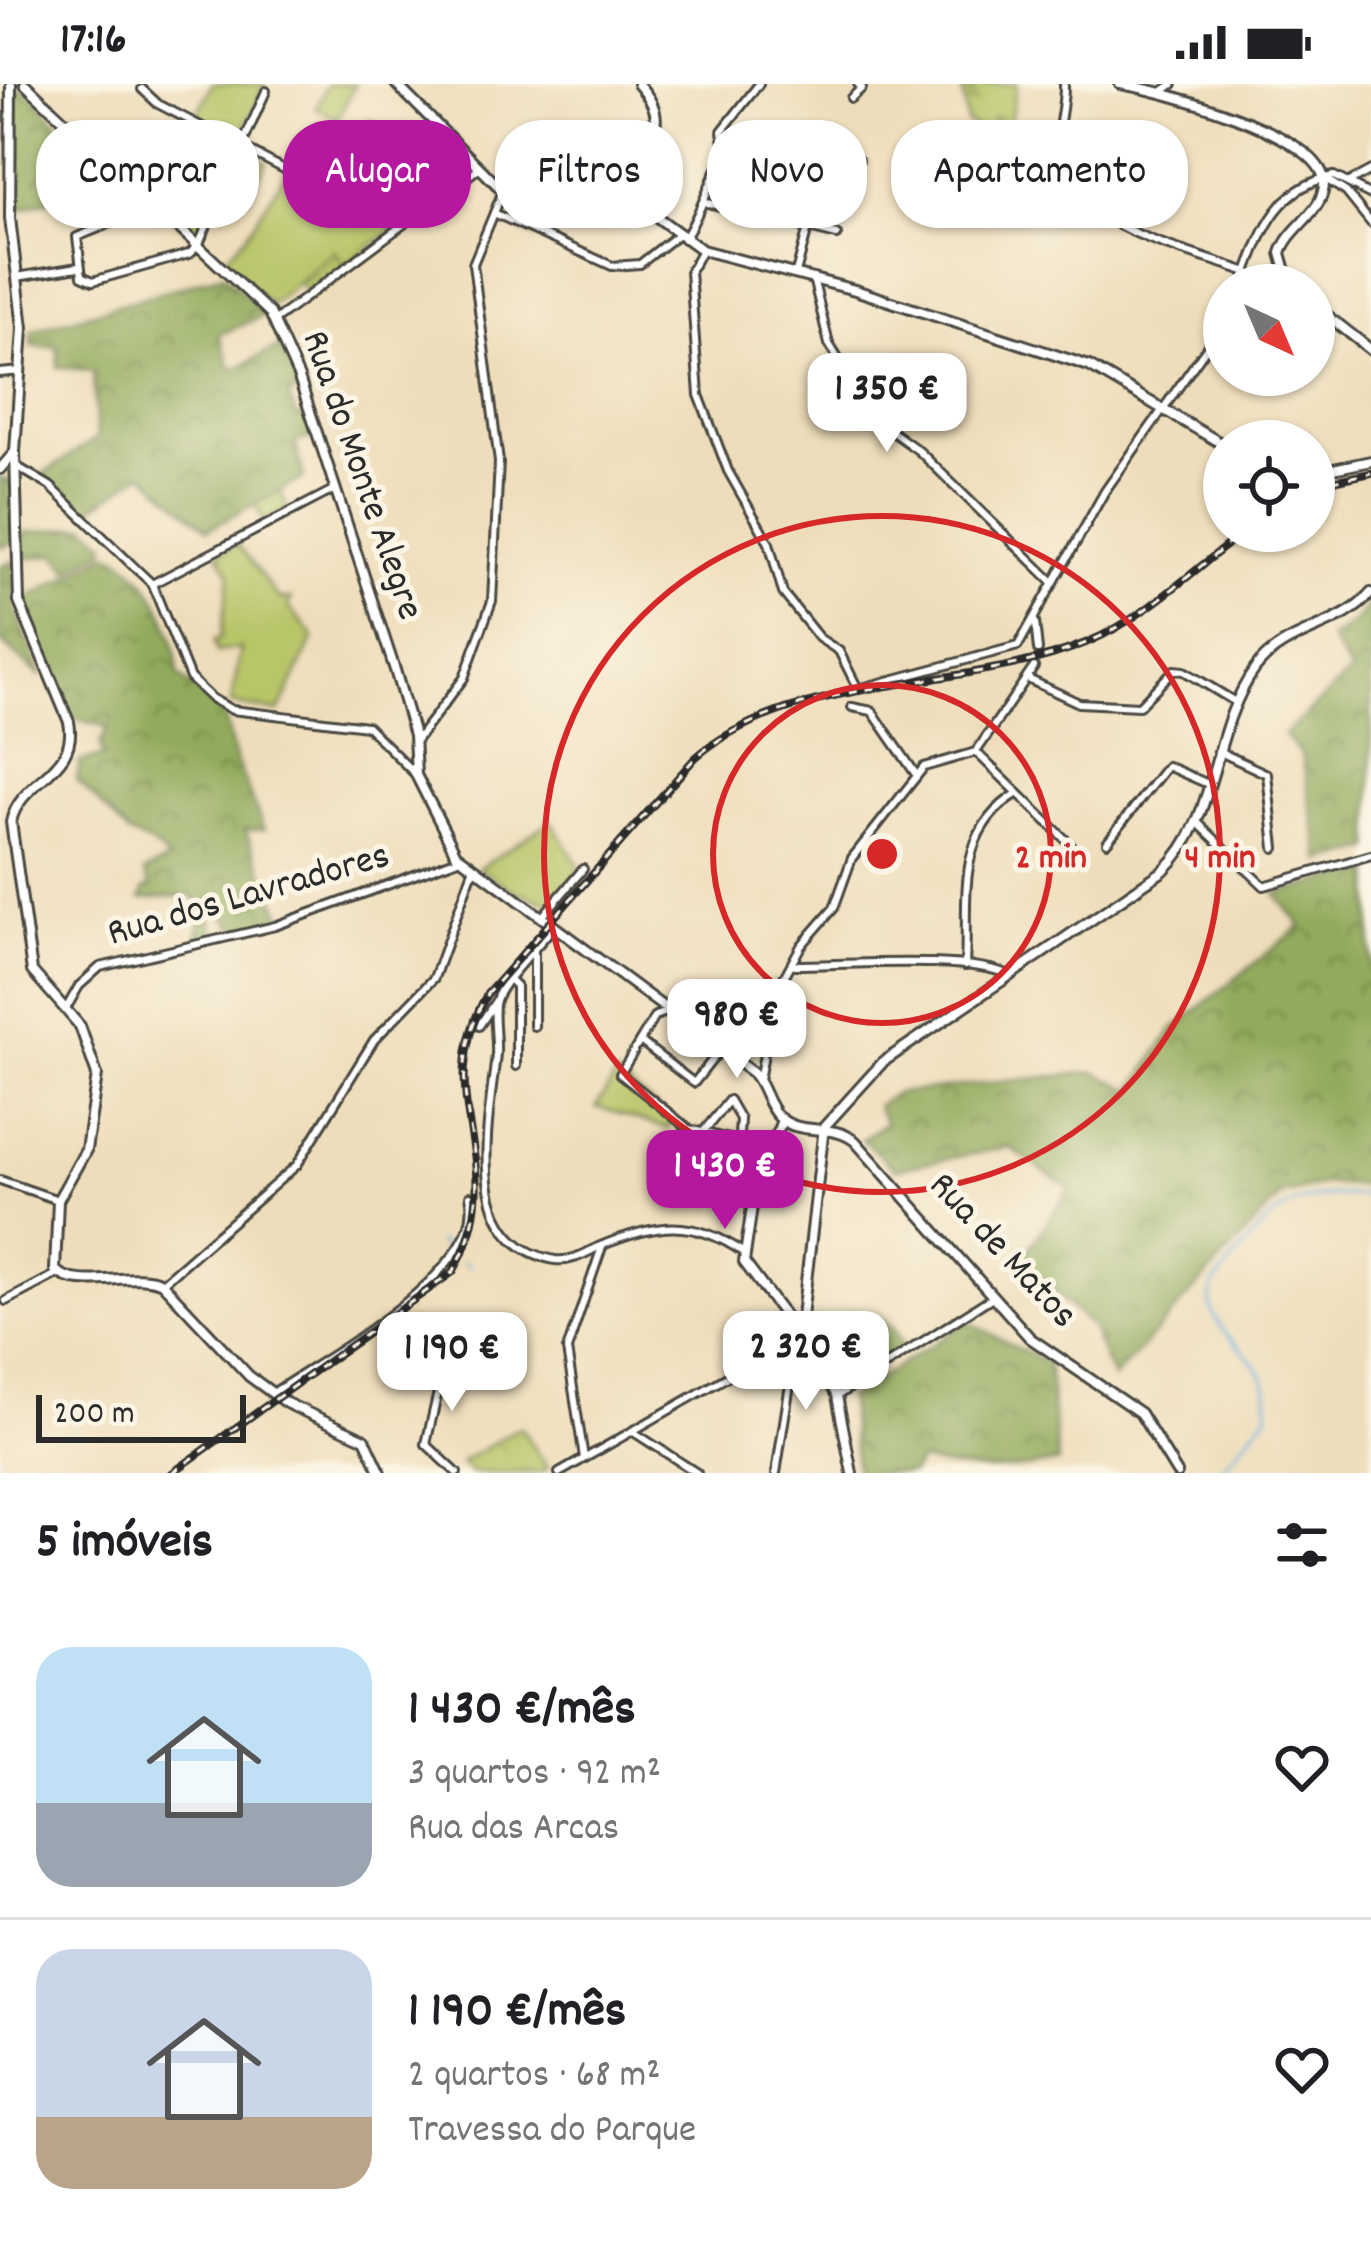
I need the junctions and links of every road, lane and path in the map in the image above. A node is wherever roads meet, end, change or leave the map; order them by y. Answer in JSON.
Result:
{"nodes":[{"id":1,"x":11,"y":84,"type":"edge"},
{"id":2,"x":395,"y":84,"type":"edge"},
{"id":3,"x":638,"y":84,"type":"edge"},
{"id":4,"x":759,"y":84,"type":"edge"},
{"id":5,"x":858,"y":84,"type":"edge"},
{"id":6,"x":1064,"y":84,"type":"edge"},
{"id":7,"x":1120,"y":84,"type":"edge"},
{"id":8,"x":1173,"y":84,"type":"edge"},
{"id":9,"x":28,"y":85,"type":"edge"},
{"id":10,"x":142,"y":89,"type":"dead end"},
{"id":11,"x":266,"y":91,"type":"dead end"},
{"id":12,"x":1162,"y":92,"type":"junction"},
{"id":13,"x":851,"y":98,"type":"dead end"},
{"id":14,"x":64,"y":120,"type":"edge"},
{"id":15,"x":190,"y":120,"type":"edge"},
{"id":16,"x":253,"y":120,"type":"edge"},
{"id":17,"x":655,"y":120,"type":"edge"},
{"id":18,"x":731,"y":120,"type":"edge"},
{"id":19,"x":479,"y":168,"type":"junction"},
{"id":20,"x":1371,"y":170,"type":"edge"},
{"id":21,"x":1324,"y":178,"type":"junction"},
{"id":22,"x":495,"y":183,"type":"edge"},
{"id":23,"x":1347,"y":187,"type":"junction"},
{"id":24,"x":1371,"y":195,"type":"edge"},
{"id":25,"x":707,"y":202,"type":"edge"},
{"id":26,"x":494,"y":213,"type":"joint"},
{"id":27,"x":1371,"y":223,"type":"edge"},
{"id":28,"x":94,"y":228,"type":"edge"},
{"id":29,"x":178,"y":228,"type":"edge"},
{"id":30,"x":206,"y":228,"type":"edge"},
{"id":31,"x":670,"y":228,"type":"edge"},
{"id":32,"x":808,"y":228,"type":"joint"},
{"id":33,"x":837,"y":235,"type":"dead end"},
{"id":34,"x":681,"y":237,"type":"junction"},
{"id":35,"x":198,"y":246,"type":"junction"},
{"id":36,"x":702,"y":250,"type":"junction"},
{"id":37,"x":1225,"y":264,"type":"edge"},
{"id":38,"x":1251,"y":264,"type":"edge"},
{"id":39,"x":1281,"y":264,"type":"edge"},
{"id":40,"x":79,"y":267,"type":"junction"},
{"id":41,"x":796,"y":273,"type":"junction"},
{"id":42,"x":17,"y":277,"type":"junction"},
{"id":43,"x":813,"y":278,"type":"junction"},
{"id":44,"x":274,"y":321,"type":"junction"},
{"id":45,"x":1335,"y":322,"type":"edge"},
{"id":46,"x":1371,"y":350,"type":"edge"},
{"id":47,"x":1203,"y":353,"type":"edge"},
{"id":48,"x":21,"y":370,"type":"junction"},
{"id":49,"x":0,"y":373,"type":"edge"},
{"id":50,"x":1164,"y":408,"type":"junction"},
{"id":51,"x":1203,"y":433,"type":"edge"},
{"id":52,"x":15,"y":452,"type":"junction"},
{"id":53,"x":1371,"y":461,"type":"edge"},
{"id":54,"x":16,"y":466,"type":"junction"},
{"id":55,"x":1335,"y":469,"type":"edge"},
{"id":56,"x":0,"y":470,"type":"edge"},
{"id":57,"x":335,"y":489,"type":"junction"},
{"id":58,"x":1054,"y":583,"type":"junction"},
{"id":59,"x":152,"y":584,"type":"junction"},
{"id":60,"x":1371,"y":593,"type":"edge"},
{"id":61,"x":1035,"y":622,"type":"junction"},
{"id":62,"x":1038,"y":650,"type":"dead end"},
{"id":63,"x":1034,"y":667,"type":"dead end"},
{"id":64,"x":1028,"y":679,"type":"junction"},
{"id":65,"x":1237,"y":703,"type":"junction"},
{"id":66,"x":852,"y":707,"type":"dead end"},
{"id":67,"x":415,"y":742,"type":"junction"},
{"id":68,"x":1218,"y":751,"type":"junction"},
{"id":69,"x":976,"y":752,"type":"junction"},
{"id":70,"x":916,"y":774,"type":"junction"},
{"id":71,"x":416,"y":775,"type":"junction"},
{"id":72,"x":1208,"y":784,"type":"junction"},
{"id":73,"x":1018,"y":793,"type":"junction"},
{"id":74,"x":1199,"y":824,"type":"junction"},
{"id":75,"x":1107,"y":842,"type":"dead end"},
{"id":76,"x":1070,"y":844,"type":"dead end"},
{"id":77,"x":1275,"y":848,"type":"dead end"},
{"id":78,"x":1371,"y":855,"type":"edge"},
{"id":79,"x":460,"y":858,"type":"junction"},
{"id":80,"x":583,"y":869,"type":"dead end"},
{"id":81,"x":473,"y":870,"type":"junction"},
{"id":82,"x":542,"y":917,"type":"junction"},
{"id":83,"x":553,"y":927,"type":"junction"},
{"id":84,"x":534,"y":952,"type":"junction"},
{"id":85,"x":795,"y":965,"type":"junction"},
{"id":86,"x":965,"y":966,"type":"junction"},
{"id":87,"x":1011,"y":976,"type":"junction"},
{"id":88,"x":511,"y":981,"type":"junction"},
{"id":89,"x":495,"y":1002,"type":"junction"},
{"id":90,"x":67,"y":1007,"type":"junction"},
{"id":91,"x":667,"y":1012,"type":"junction"},
{"id":92,"x":479,"y":1026,"type":"dead end"},
{"id":93,"x":534,"y":1027,"type":"dead end"},
{"id":94,"x":640,"y":1041,"type":"junction"},
{"id":95,"x":720,"y":1050,"type":"junction"},
{"id":96,"x":516,"y":1066,"type":"dead end"},
{"id":97,"x":760,"y":1080,"type":"junction"},
{"id":98,"x":782,"y":1120,"type":"junction"},
{"id":99,"x":824,"y":1127,"type":"junction"},
{"id":100,"x":703,"y":1132,"type":"junction"},
{"id":101,"x":740,"y":1135,"type":"dead end"},
{"id":102,"x":770,"y":1149,"type":"junction"},
{"id":103,"x":0,"y":1180,"type":"edge"},
{"id":104,"x":470,"y":1196,"type":"dead end"},
{"id":105,"x":58,"y":1200,"type":"junction"},
{"id":106,"x":603,"y":1245,"type":"junction"},
{"id":107,"x":745,"y":1253,"type":"junction"},
{"id":108,"x":57,"y":1274,"type":"junction"},
{"id":109,"x":162,"y":1283,"type":"junction"},
{"id":110,"x":992,"y":1298,"type":"junction"},
{"id":111,"x":6,"y":1301,"type":"dead end"},
{"id":112,"x":797,"y":1326,"type":"junction"},
{"id":113,"x":793,"y":1344,"type":"junction"},
{"id":114,"x":807,"y":1344,"type":"junction"},
{"id":115,"x":438,"y":1365,"type":"dead end"},
{"id":116,"x":273,"y":1394,"type":"junction"},
{"id":117,"x":837,"y":1396,"type":"junction"},
{"id":118,"x":632,"y":1431,"type":"junction"},
{"id":119,"x":584,"y":1458,"type":"junction"},
{"id":120,"x":381,"y":1473,"type":"edge"},
{"id":121,"x":457,"y":1473,"type":"edge"},
{"id":122,"x":559,"y":1473,"type":"edge"},
{"id":123,"x":697,"y":1473,"type":"edge"},
{"id":124,"x":776,"y":1473,"type":"edge"},
{"id":125,"x":852,"y":1473,"type":"edge"},
{"id":126,"x":1177,"y":1473,"type":"edge"}],
"edges":[{"from":1,"to":42,"type":"street"},
{"from":2,"to":19,"type":"street"},
{"from":3,"to":17,"type":"street"},
{"from":4,"to":18,"type":"street"},
{"from":5,"to":13,"type":"street"},
{"from":6,"to":37,"type":"street"},
{"from":7,"to":12,"type":"street"},
{"from":8,"to":12,"type":"street"},
{"from":9,"to":14,"type":"street","name":"Rua do Monte Alegre"},
{"from":10,"to":15,"type":"street"},
{"from":11,"to":16,"type":"street"},
{"from":12,"to":21,"type":"street"},
{"from":19,"to":22,"type":"street"},
{"from":19,"to":44,"type":"street"},
{"from":20,"to":23,"type":"street"},
{"from":21,"to":23,"type":"street"},
{"from":21,"to":38,"type":"street"},
{"from":21,"to":39,"type":"street"},
{"from":23,"to":24,"type":"street"},
{"from":23,"to":27,"type":"street"},
{"from":25,"to":34,"type":"street"},
{"from":26,"to":34,"type":"street"},
{"from":26,"to":67,"type":"street"},
{"from":28,"to":40,"type":"street"},
{"from":29,"to":35,"type":"street","name":"Rua do Monte Alegre"},
{"from":30,"to":35,"type":"street"},
{"from":31,"to":34,"type":"street"},
{"from":32,"to":33,"type":"street"},
{"from":32,"to":41,"type":"street"},
{"from":34,"to":36,"type":"street"},
{"from":35,"to":40,"type":"street"},
{"from":35,"to":44,"type":"street","name":"Rua do Monte Alegre"},
{"from":36,"to":41,"type":"street"},
{"from":36,"to":61,"type":"street"},
{"from":40,"to":42,"type":"street"},
{"from":41,"to":43,"type":"street"},
{"from":42,"to":48,"type":"street"},
{"from":43,"to":50,"type":"street"},
{"from":43,"to":58,"type":"street"},
{"from":44,"to":57,"type":"street","name":"Rua do Monte Alegre"},
{"from":45,"to":46,"type":"street"},
{"from":47,"to":50,"type":"street"},
{"from":48,"to":49,"type":"street"},
{"from":48,"to":52,"type":"street"},
{"from":50,"to":51,"type":"street"},
{"from":50,"to":58,"type":"street"},
{"from":52,"to":54,"type":"street"},
{"from":52,"to":56,"type":"street"},
{"from":53,"to":55,"type":"street"},
{"from":54,"to":56,"type":"street"},
{"from":54,"to":59,"type":"street"},
{"from":54,"to":90,"type":"street"},
{"from":57,"to":59,"type":"street"},
{"from":57,"to":67,"type":"street","name":"Rua do Monte Alegre"},
{"from":58,"to":61,"type":"street"},
{"from":59,"to":71,"type":"street"},
{"from":60,"to":65,"type":"street"},
{"from":61,"to":62,"type":"street"},
{"from":63,"to":64,"type":"street"},
{"from":64,"to":65,"type":"street"},
{"from":64,"to":69,"type":"street"},
{"from":65,"to":68,"type":"street"},
{"from":66,"to":70,"type":"street"},
{"from":67,"to":71,"type":"street","name":"Rua do Monte Alegre"},
{"from":68,"to":72,"type":"street"},
{"from":68,"to":77,"type":"street"},
{"from":69,"to":70,"type":"street"},
{"from":69,"to":73,"type":"street"},
{"from":70,"to":85,"type":"street"},
{"from":71,"to":79,"type":"street"},
{"from":72,"to":74,"type":"street"},
{"from":72,"to":75,"type":"street"},
{"from":73,"to":76,"type":"street"},
{"from":73,"to":86,"type":"street"},
{"from":74,"to":78,"type":"street"},
{"from":74,"to":87,"type":"street"},
{"from":79,"to":81,"type":"street"},
{"from":79,"to":90,"type":"street","name":"Rua dos Lavradores"},
{"from":80,"to":82,"type":"street"},
{"from":81,"to":82,"type":"street"},
{"from":81,"to":109,"type":"street"},
{"from":82,"to":83,"type":"street"},
{"from":83,"to":84,"type":"street"},
{"from":83,"to":91,"type":"street"},
{"from":84,"to":88,"type":"street"},
{"from":84,"to":93,"type":"street"},
{"from":85,"to":86,"type":"street"},
{"from":85,"to":97,"type":"street"},
{"from":86,"to":87,"type":"street"},
{"from":87,"to":99,"type":"street"},
{"from":88,"to":89,"type":"street"},
{"from":88,"to":96,"type":"street"},
{"from":89,"to":92,"type":"street"},
{"from":89,"to":106,"type":"street"},
{"from":90,"to":105,"type":"street"},
{"from":91,"to":94,"type":"street"},
{"from":91,"to":95,"type":"street"},
{"from":94,"to":95,"type":"street"},
{"from":94,"to":100,"type":"street"},
{"from":95,"to":97,"type":"street"},
{"from":97,"to":98,"type":"street"},
{"from":98,"to":99,"type":"street"},
{"from":98,"to":102,"type":"street"},
{"from":99,"to":110,"type":"street","name":"Rua de Matos"},
{"from":99,"to":112,"type":"street"},
{"from":100,"to":101,"type":"street"},
{"from":100,"to":102,"type":"street"},
{"from":102,"to":107,"type":"street"},
{"from":103,"to":105,"type":"street"},
{"from":104,"to":116,"type":"street"},
{"from":105,"to":108,"type":"street"},
{"from":106,"to":107,"type":"street"},
{"from":106,"to":119,"type":"street"},
{"from":107,"to":112,"type":"street"},
{"from":108,"to":109,"type":"street"},
{"from":108,"to":111,"type":"street"},
{"from":109,"to":116,"type":"street"},
{"from":110,"to":117,"type":"street"},
{"from":110,"to":126,"type":"street","name":"Rua de Matos"},
{"from":112,"to":113,"type":"street"},
{"from":112,"to":114,"type":"street"},
{"from":113,"to":114,"type":"street"},
{"from":113,"to":118,"type":"street"},
{"from":113,"to":124,"type":"street"},
{"from":114,"to":117,"type":"street"},
{"from":115,"to":121,"type":"street"},
{"from":116,"to":120,"type":"street"},
{"from":117,"to":125,"type":"street"},
{"from":118,"to":119,"type":"street"},
{"from":118,"to":123,"type":"street"},
{"from":119,"to":122,"type":"street"}]}
